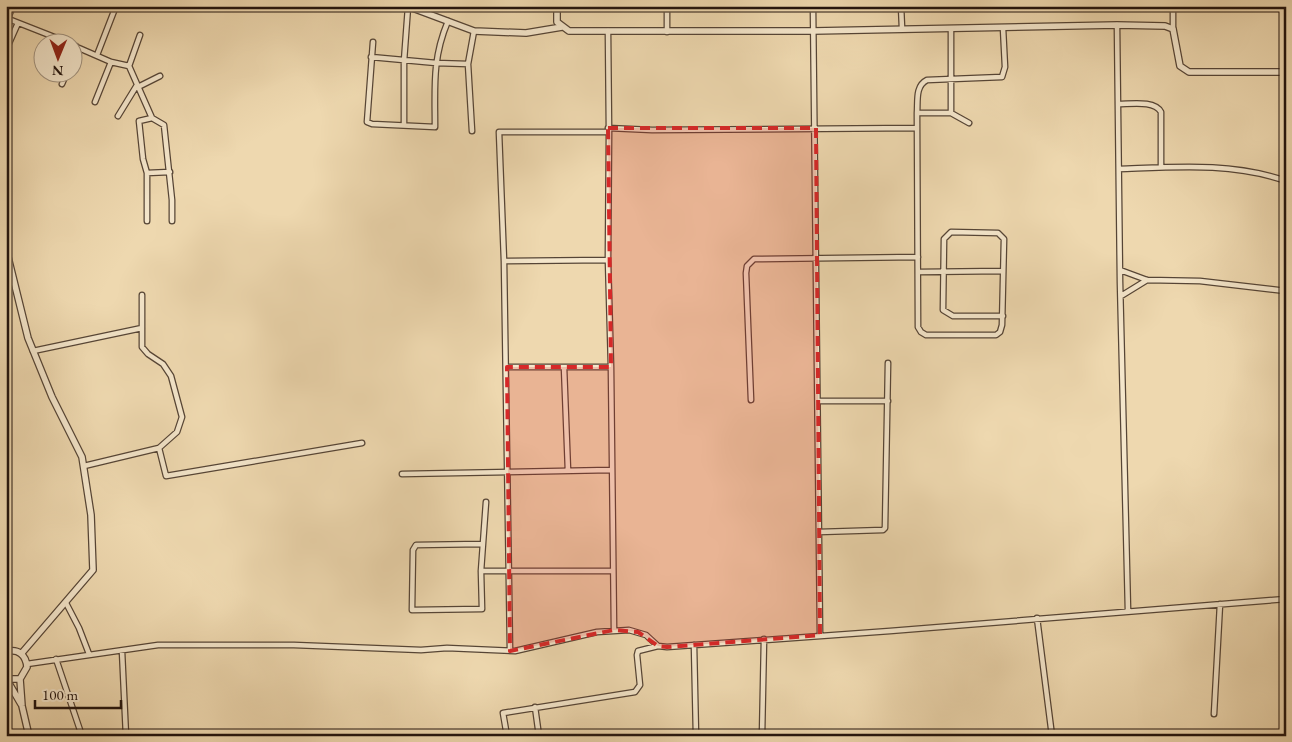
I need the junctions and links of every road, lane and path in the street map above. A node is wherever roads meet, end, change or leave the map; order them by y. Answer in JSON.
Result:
{"nodes":[{"id":1,"x":13,"y":6,"type":"edge"},
{"id":2,"x":116,"y":6,"type":"edge"},
{"id":3,"x":408,"y":6,"type":"edge"},
{"id":4,"x":557,"y":6,"type":"edge"},
{"id":5,"x":667,"y":6,"type":"edge"},
{"id":6,"x":813,"y":6,"type":"edge"},
{"id":7,"x":901,"y":6,"type":"edge"},
{"id":8,"x":1173,"y":6,"type":"edge"},
{"id":9,"x":7,"y":18,"type":"edge"},
{"id":10,"x":448,"y":21,"type":"junction"},
{"id":11,"x":18,"y":23,"type":"junction"},
{"id":12,"x":1118,"y":25,"type":"junction"},
{"id":13,"x":562,"y":27,"type":"junction"},
{"id":14,"x":902,"y":28,"type":"junction"},
{"id":15,"x":1003,"y":28,"type":"junction"},
{"id":16,"x":951,"y":29,"type":"junction"},
{"id":17,"x":1172,"y":29,"type":"junction"},
{"id":18,"x":608,"y":31,"type":"junction"},
{"id":19,"x":813,"y":31,"type":"junction"},
{"id":20,"x":41,"y":32,"type":"edge"},
{"id":21,"x":474,"y":32,"type":"junction"},
{"id":22,"x":667,"y":32,"type":"junction"},
{"id":23,"x":140,"y":35,"type":"dead end"},
{"id":24,"x":373,"y":42,"type":"dead end"},
{"id":25,"x":82,"y":49,"type":"edge"},
{"id":26,"x":6,"y":50,"type":"edge"},
{"id":27,"x":97,"y":55,"type":"junction"},
{"id":28,"x":371,"y":57,"type":"junction"},
{"id":29,"x":404,"y":60,"type":"junction"},
{"id":30,"x":111,"y":62,"type":"junction"},
{"id":31,"x":436,"y":63,"type":"junction"},
{"id":32,"x":468,"y":64,"type":"junction"},
{"id":33,"x":129,"y":66,"type":"junction"},
{"id":34,"x":1286,"y":72,"type":"edge"},
{"id":35,"x":160,"y":76,"type":"dead end"},
{"id":36,"x":951,"y":80,"type":"junction"},
{"id":37,"x":138,"y":86,"type":"junction"},
{"id":38,"x":96,"y":102,"type":"dead end"},
{"id":39,"x":1118,"y":104,"type":"junction"},
{"id":40,"x":917,"y":113,"type":"junction"},
{"id":41,"x":951,"y":114,"type":"junction"},
{"id":42,"x":118,"y":116,"type":"dead end"},
{"id":43,"x":152,"y":118,"type":"junction"},
{"id":44,"x":969,"y":123,"type":"dead end"},
{"id":45,"x":404,"y":125,"type":"junction"},
{"id":46,"x":816,"y":128,"type":"junction"},
{"id":47,"x":917,"y":128,"type":"junction"},
{"id":48,"x":608,"y":130,"type":"junction"},
{"id":49,"x":472,"y":131,"type":"dead end"},
{"id":50,"x":1161,"y":167,"type":"junction"},
{"id":51,"x":1119,"y":169,"type":"junction"},
{"id":52,"x":170,"y":172,"type":"junction"},
{"id":53,"x":146,"y":173,"type":"junction"},
{"id":54,"x":1286,"y":181,"type":"edge"},
{"id":55,"x":147,"y":221,"type":"dead end"},
{"id":56,"x":172,"y":221,"type":"dead end"},
{"id":57,"x":6,"y":249,"type":"edge"},
{"id":58,"x":918,"y":257,"type":"junction"},
{"id":59,"x":817,"y":259,"type":"junction"},
{"id":60,"x":608,"y":260,"type":"junction"},
{"id":61,"x":504,"y":261,"type":"junction"},
{"id":62,"x":1120,"y":270,"type":"junction"},
{"id":63,"x":942,"y":271,"type":"junction"},
{"id":64,"x":1003,"y":271,"type":"junction"},
{"id":65,"x":919,"y":272,"type":"junction"},
{"id":66,"x":1147,"y":280,"type":"junction"},
{"id":67,"x":1286,"y":291,"type":"edge"},
{"id":68,"x":142,"y":295,"type":"dead end"},
{"id":69,"x":1121,"y":296,"type":"junction"},
{"id":70,"x":1003,"y":316,"type":"junction"},
{"id":71,"x":142,"y":328,"type":"junction"},
{"id":72,"x":33,"y":351,"type":"junction"},
{"id":73,"x":888,"y":363,"type":"dead end"},
{"id":74,"x":507,"y":367,"type":"junction"},
{"id":75,"x":564,"y":367,"type":"junction"},
{"id":76,"x":611,"y":367,"type":"junction"},
{"id":77,"x":751,"y":400,"type":"dead end"},
{"id":78,"x":818,"y":401,"type":"junction"},
{"id":79,"x":888,"y":401,"type":"junction"},
{"id":80,"x":362,"y":443,"type":"dead end"},
{"id":81,"x":159,"y":448,"type":"junction"},
{"id":82,"x":84,"y":466,"type":"junction"},
{"id":83,"x":611,"y":470,"type":"junction"},
{"id":84,"x":568,"y":471,"type":"junction"},
{"id":85,"x":509,"y":472,"type":"junction"},
{"id":86,"x":402,"y":474,"type":"dead end"},
{"id":87,"x":486,"y":502,"type":"dead end"},
{"id":88,"x":819,"y":532,"type":"junction"},
{"id":89,"x":482,"y":544,"type":"junction"},
{"id":90,"x":482,"y":571,"type":"junction"},
{"id":91,"x":510,"y":571,"type":"junction"},
{"id":92,"x":613,"y":571,"type":"junction"},
{"id":93,"x":1286,"y":599,"type":"edge"},
{"id":94,"x":66,"y":603,"type":"junction"},
{"id":95,"x":1220,"y":604,"type":"junction"},
{"id":96,"x":1128,"y":611,"type":"junction"},
{"id":97,"x":1037,"y":618,"type":"junction"},
{"id":98,"x":614,"y":630,"type":"junction"},
{"id":99,"x":820,"y":635,"type":"junction"},
{"id":100,"x":764,"y":639,"type":"junction"},
{"id":101,"x":694,"y":645,"type":"junction"},
{"id":102,"x":658,"y":646,"type":"junction"},
{"id":103,"x":6,"y":650,"type":"edge"},
{"id":104,"x":122,"y":651,"type":"junction"},
{"id":105,"x":510,"y":651,"type":"junction"},
{"id":106,"x":22,"y":654,"type":"junction"},
{"id":107,"x":89,"y":654,"type":"junction"},
{"id":108,"x":56,"y":659,"type":"junction"},
{"id":109,"x":27,"y":664,"type":"junction"},
{"id":110,"x":20,"y":678,"type":"junction"},
{"id":111,"x":7,"y":680,"type":"edge"},
{"id":112,"x":22,"y":706,"type":"junction"},
{"id":113,"x":535,"y":707,"type":"junction"},
{"id":114,"x":1214,"y":714,"type":"dead end"},
{"id":115,"x":29,"y":736,"type":"edge"},
{"id":116,"x":82,"y":736,"type":"edge"},
{"id":117,"x":126,"y":736,"type":"edge"},
{"id":118,"x":507,"y":736,"type":"edge"},
{"id":119,"x":539,"y":736,"type":"edge"},
{"id":120,"x":696,"y":736,"type":"edge"},
{"id":121,"x":762,"y":736,"type":"edge"},
{"id":122,"x":1052,"y":736,"type":"edge"}],
"edges":[{"from":1,"to":9,"type":"street"},
{"from":2,"to":27,"type":"street"},
{"from":3,"to":10,"type":"street"},
{"from":3,"to":29,"type":"street"},
{"from":4,"to":13,"type":"street"},
{"from":5,"to":22,"type":"street"},
{"from":6,"to":19,"type":"street"},
{"from":7,"to":14,"type":"street"},
{"from":8,"to":17,"type":"street"},
{"from":9,"to":11,"type":"street"},
{"from":10,"to":21,"type":"street"},
{"from":10,"to":31,"type":"street"},
{"from":11,"to":20,"type":"street"},
{"from":11,"to":26,"type":"street"},
{"from":12,"to":15,"type":"street"},
{"from":12,"to":17,"type":"street"},
{"from":12,"to":39,"type":"street"},
{"from":13,"to":18,"type":"street"},
{"from":13,"to":21,"type":"street"},
{"from":14,"to":16,"type":"street"},
{"from":14,"to":19,"type":"street"},
{"from":15,"to":16,"type":"street"},
{"from":15,"to":36,"type":"street"},
{"from":16,"to":36,"type":"street"},
{"from":17,"to":34,"type":"street"},
{"from":18,"to":22,"type":"street"},
{"from":18,"to":48,"type":"street"},
{"from":19,"to":22,"type":"street"},
{"from":19,"to":46,"type":"street"},
{"from":21,"to":32,"type":"street"},
{"from":23,"to":33,"type":"street"},
{"from":24,"to":28,"type":"street"},
{"from":25,"to":27,"type":"street"},
{"from":27,"to":30,"type":"street"},
{"from":28,"to":29,"type":"street"},
{"from":28,"to":45,"type":"street"},
{"from":29,"to":31,"type":"street"},
{"from":29,"to":45,"type":"street"},
{"from":30,"to":33,"type":"street"},
{"from":30,"to":38,"type":"street"},
{"from":31,"to":32,"type":"street"},
{"from":31,"to":45,"type":"street"},
{"from":32,"to":49,"type":"street"},
{"from":33,"to":37,"type":"street"},
{"from":35,"to":37,"type":"street"},
{"from":36,"to":40,"type":"street"},
{"from":36,"to":41,"type":"street"},
{"from":37,"to":42,"type":"street"},
{"from":37,"to":43,"type":"street"},
{"from":39,"to":50,"type":"street"},
{"from":39,"to":51,"type":"street"},
{"from":40,"to":41,"type":"street"},
{"from":40,"to":47,"type":"street"},
{"from":41,"to":44,"type":"street"},
{"from":43,"to":52,"type":"street"},
{"from":43,"to":53,"type":"street"},
{"from":46,"to":47,"type":"street"},
{"from":46,"to":48,"type":"street"},
{"from":46,"to":59,"type":"street"},
{"from":47,"to":58,"type":"street"},
{"from":48,"to":60,"type":"street"},
{"from":48,"to":61,"type":"street"},
{"from":50,"to":51,"type":"street"},
{"from":50,"to":54,"type":"street"},
{"from":51,"to":62,"type":"street"},
{"from":52,"to":53,"type":"street"},
{"from":52,"to":56,"type":"street"},
{"from":53,"to":55,"type":"street"},
{"from":57,"to":72,"type":"street"},
{"from":58,"to":59,"type":"street"},
{"from":58,"to":65,"type":"street"},
{"from":59,"to":77,"type":"street"},
{"from":59,"to":78,"type":"street"},
{"from":60,"to":61,"type":"street"},
{"from":60,"to":76,"type":"street"},
{"from":61,"to":74,"type":"street"},
{"from":62,"to":66,"type":"street"},
{"from":62,"to":69,"type":"street"},
{"from":63,"to":64,"type":"street"},
{"from":63,"to":64,"type":"street"},
{"from":63,"to":65,"type":"street"},
{"from":63,"to":70,"type":"street"},
{"from":64,"to":70,"type":"street"},
{"from":65,"to":70,"type":"street"},
{"from":66,"to":67,"type":"street"},
{"from":66,"to":69,"type":"street"},
{"from":68,"to":71,"type":"street"},
{"from":69,"to":96,"type":"street"},
{"from":71,"to":72,"type":"street"},
{"from":71,"to":81,"type":"street"},
{"from":72,"to":82,"type":"street"},
{"from":73,"to":79,"type":"street"},
{"from":74,"to":75,"type":"street"},
{"from":74,"to":85,"type":"street"},
{"from":75,"to":76,"type":"street"},
{"from":75,"to":84,"type":"street"},
{"from":76,"to":83,"type":"street"},
{"from":78,"to":79,"type":"street"},
{"from":78,"to":88,"type":"street"},
{"from":79,"to":88,"type":"street"},
{"from":80,"to":81,"type":"street"},
{"from":81,"to":82,"type":"street"},
{"from":82,"to":94,"type":"street"},
{"from":83,"to":84,"type":"street"},
{"from":83,"to":92,"type":"street"},
{"from":84,"to":85,"type":"street"},
{"from":85,"to":86,"type":"street"},
{"from":85,"to":91,"type":"street"},
{"from":87,"to":89,"type":"street"},
{"from":88,"to":99,"type":"street"},
{"from":89,"to":90,"type":"street"},
{"from":89,"to":90,"type":"street"},
{"from":90,"to":91,"type":"street"},
{"from":91,"to":92,"type":"street"},
{"from":91,"to":105,"type":"street"},
{"from":92,"to":98,"type":"street"},
{"from":93,"to":95,"type":"street"},
{"from":94,"to":106,"type":"street"},
{"from":94,"to":107,"type":"street"},
{"from":95,"to":96,"type":"street"},
{"from":95,"to":114,"type":"street"},
{"from":96,"to":97,"type":"street"},
{"from":97,"to":99,"type":"street"},
{"from":97,"to":122,"type":"street"},
{"from":98,"to":102,"type":"street"},
{"from":98,"to":105,"type":"street"},
{"from":99,"to":100,"type":"street"},
{"from":100,"to":101,"type":"street"},
{"from":100,"to":121,"type":"street"},
{"from":101,"to":102,"type":"street"},
{"from":101,"to":120,"type":"street"},
{"from":102,"to":113,"type":"street"},
{"from":103,"to":106,"type":"street"},
{"from":104,"to":105,"type":"street"},
{"from":104,"to":107,"type":"street"},
{"from":104,"to":117,"type":"street"},
{"from":106,"to":109,"type":"street"},
{"from":107,"to":108,"type":"street"},
{"from":108,"to":109,"type":"street"},
{"from":108,"to":116,"type":"street"},
{"from":109,"to":110,"type":"street"},
{"from":110,"to":111,"type":"street"},
{"from":110,"to":112,"type":"street"},
{"from":111,"to":112,"type":"street"},
{"from":112,"to":115,"type":"street"},
{"from":113,"to":118,"type":"street"},
{"from":113,"to":119,"type":"street"}]}
